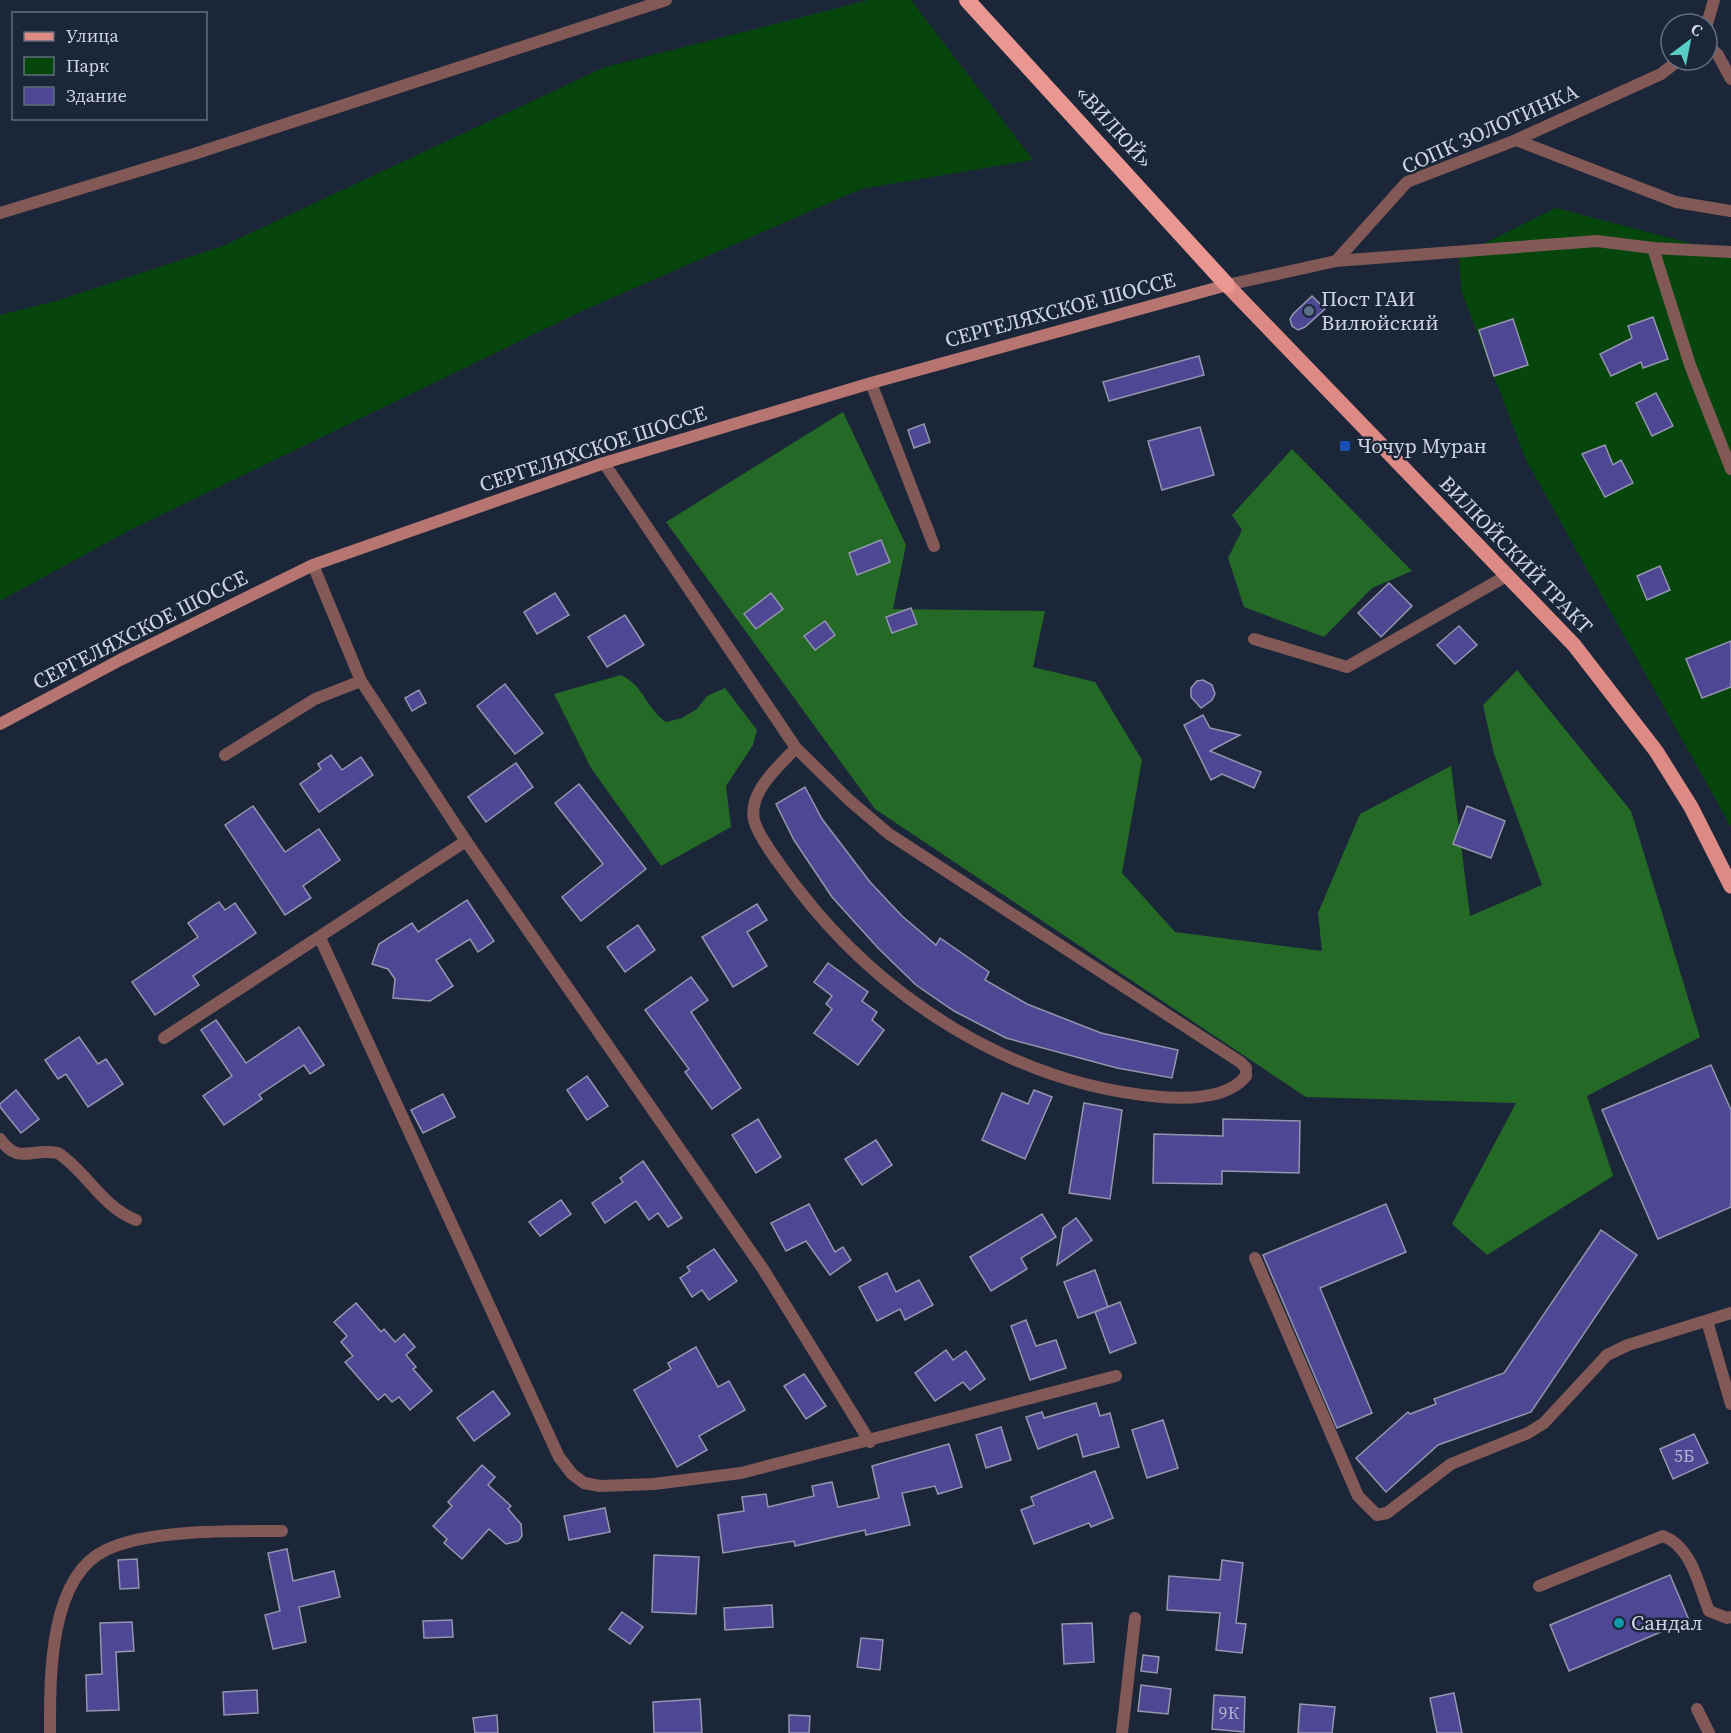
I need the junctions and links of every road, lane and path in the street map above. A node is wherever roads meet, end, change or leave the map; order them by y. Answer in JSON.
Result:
{"nodes":[{"id":1,"x":666,"y":0,"type":"edge"},
{"id":2,"x":967,"y":0,"type":"edge"},
{"id":3,"x":1719,"y":57,"type":"edge"},
{"id":4,"x":1664,"y":72,"type":"edge"},
{"id":5,"x":1731,"y":79,"type":"edge"},
{"id":6,"x":1516,"y":140,"type":"junction"},
{"id":7,"x":1731,"y":211,"type":"edge"},
{"id":8,"x":0,"y":213,"type":"edge"},
{"id":9,"x":1653,"y":248,"type":"junction"},
{"id":10,"x":1731,"y":252,"type":"edge"},
{"id":11,"x":1336,"y":261,"type":"junction"},
{"id":12,"x":1227,"y":285,"type":"junction"},
{"id":13,"x":871,"y":383,"type":"junction"},
{"id":14,"x":604,"y":463,"type":"junction"},
{"id":15,"x":1731,"y":469,"type":"edge"},
{"id":16,"x":934,"y":546,"type":"dead end"},
{"id":17,"x":313,"y":565,"type":"junction"},
{"id":18,"x":1508,"y":575,"type":"junction"},
{"id":19,"x":1254,"y":639,"type":"dead end"},
{"id":20,"x":361,"y":681,"type":"junction"},
{"id":21,"x":0,"y":724,"type":"edge"},
{"id":22,"x":796,"y":748,"type":"junction"},
{"id":23,"x":225,"y":755,"type":"dead end"},
{"id":24,"x":466,"y":841,"type":"junction"},
{"id":25,"x":1726,"y":865,"type":"edge"},
{"id":26,"x":1731,"y":886,"type":"edge"},
{"id":27,"x":321,"y":938,"type":"junction"},
{"id":28,"x":164,"y":1038,"type":"dead end"},
{"id":29,"x":0,"y":1139,"type":"edge"},
{"id":30,"x":136,"y":1220,"type":"dead end"},
{"id":31,"x":1255,"y":1258,"type":"dead end"},
{"id":32,"x":1731,"y":1313,"type":"edge"},
{"id":33,"x":1707,"y":1321,"type":"junction"},
{"id":34,"x":1116,"y":1376,"type":"dead end"},
{"id":35,"x":1731,"y":1404,"type":"edge"},
{"id":36,"x":870,"y":1442,"type":"junction"},
{"id":37,"x":282,"y":1531,"type":"dead end"},
{"id":38,"x":1539,"y":1586,"type":"dead end"},
{"id":39,"x":1731,"y":1617,"type":"edge"},
{"id":40,"x":1135,"y":1618,"type":"dead end"},
{"id":41,"x":1697,"y":1709,"type":"dead end"},
{"id":42,"x":50,"y":1733,"type":"edge"},
{"id":43,"x":1122,"y":1733,"type":"edge"},
{"id":44,"x":1700,"y":1733,"type":"edge"},
{"id":45,"x":1708,"y":1733,"type":"edge"}],
"edges":[{"from":1,"to":8,"type":"street"},
{"from":2,"to":12,"type":"highway","name":"«ВИЛЮЙ»"},
{"from":3,"to":5,"type":"street"},
{"from":4,"to":6,"type":"street","name":"СОПК ЗОЛОТИНКА"},
{"from":6,"to":7,"type":"street"},
{"from":6,"to":11,"type":"street","name":"СОПК ЗОЛОТИНКА"},
{"from":9,"to":10,"type":"street"},
{"from":9,"to":11,"type":"street"},
{"from":9,"to":15,"type":"street"},
{"from":11,"to":12,"type":"street"},
{"from":12,"to":13,"type":"main road","name":"СЕРГЕЛЯХСКОЕ ШОССЕ"},
{"from":12,"to":18,"type":"main road","name":"ВИЛЮЙСКИЙ ТРАКТ"},
{"from":13,"to":14,"type":"main road","name":"СЕРГЕЛЯХСКОЕ ШОССЕ"},
{"from":13,"to":16,"type":"street"},
{"from":14,"to":17,"type":"main road","name":"СЕРГЕЛЯХСКОЕ ШОССЕ"},
{"from":14,"to":22,"type":"street"},
{"from":17,"to":20,"type":"street"},
{"from":17,"to":21,"type":"main road","name":"СЕРГЕЛЯХСКОЕ ШОССЕ"},
{"from":18,"to":19,"type":"street"},
{"from":18,"to":25,"type":"main road","name":"ВИЛЮЙСКИЙ ТРАКТ"},
{"from":20,"to":23,"type":"street"},
{"from":20,"to":24,"type":"street"},
{"from":22,"to":22,"type":"street"},
{"from":24,"to":27,"type":"street"},
{"from":24,"to":36,"type":"street"},
{"from":25,"to":26,"type":"main road","name":"ВИЛЮЙСКИЙ ТРАКТ"},
{"from":27,"to":28,"type":"street"},
{"from":27,"to":36,"type":"street"},
{"from":29,"to":30,"type":"street"},
{"from":31,"to":33,"type":"street"},
{"from":32,"to":33,"type":"street"},
{"from":33,"to":35,"type":"street"},
{"from":34,"to":36,"type":"street"},
{"from":37,"to":42,"type":"street"},
{"from":38,"to":39,"type":"street"},
{"from":40,"to":43,"type":"street"},
{"from":41,"to":45,"type":"street"},
{"from":44,"to":45,"type":"street"}]}
